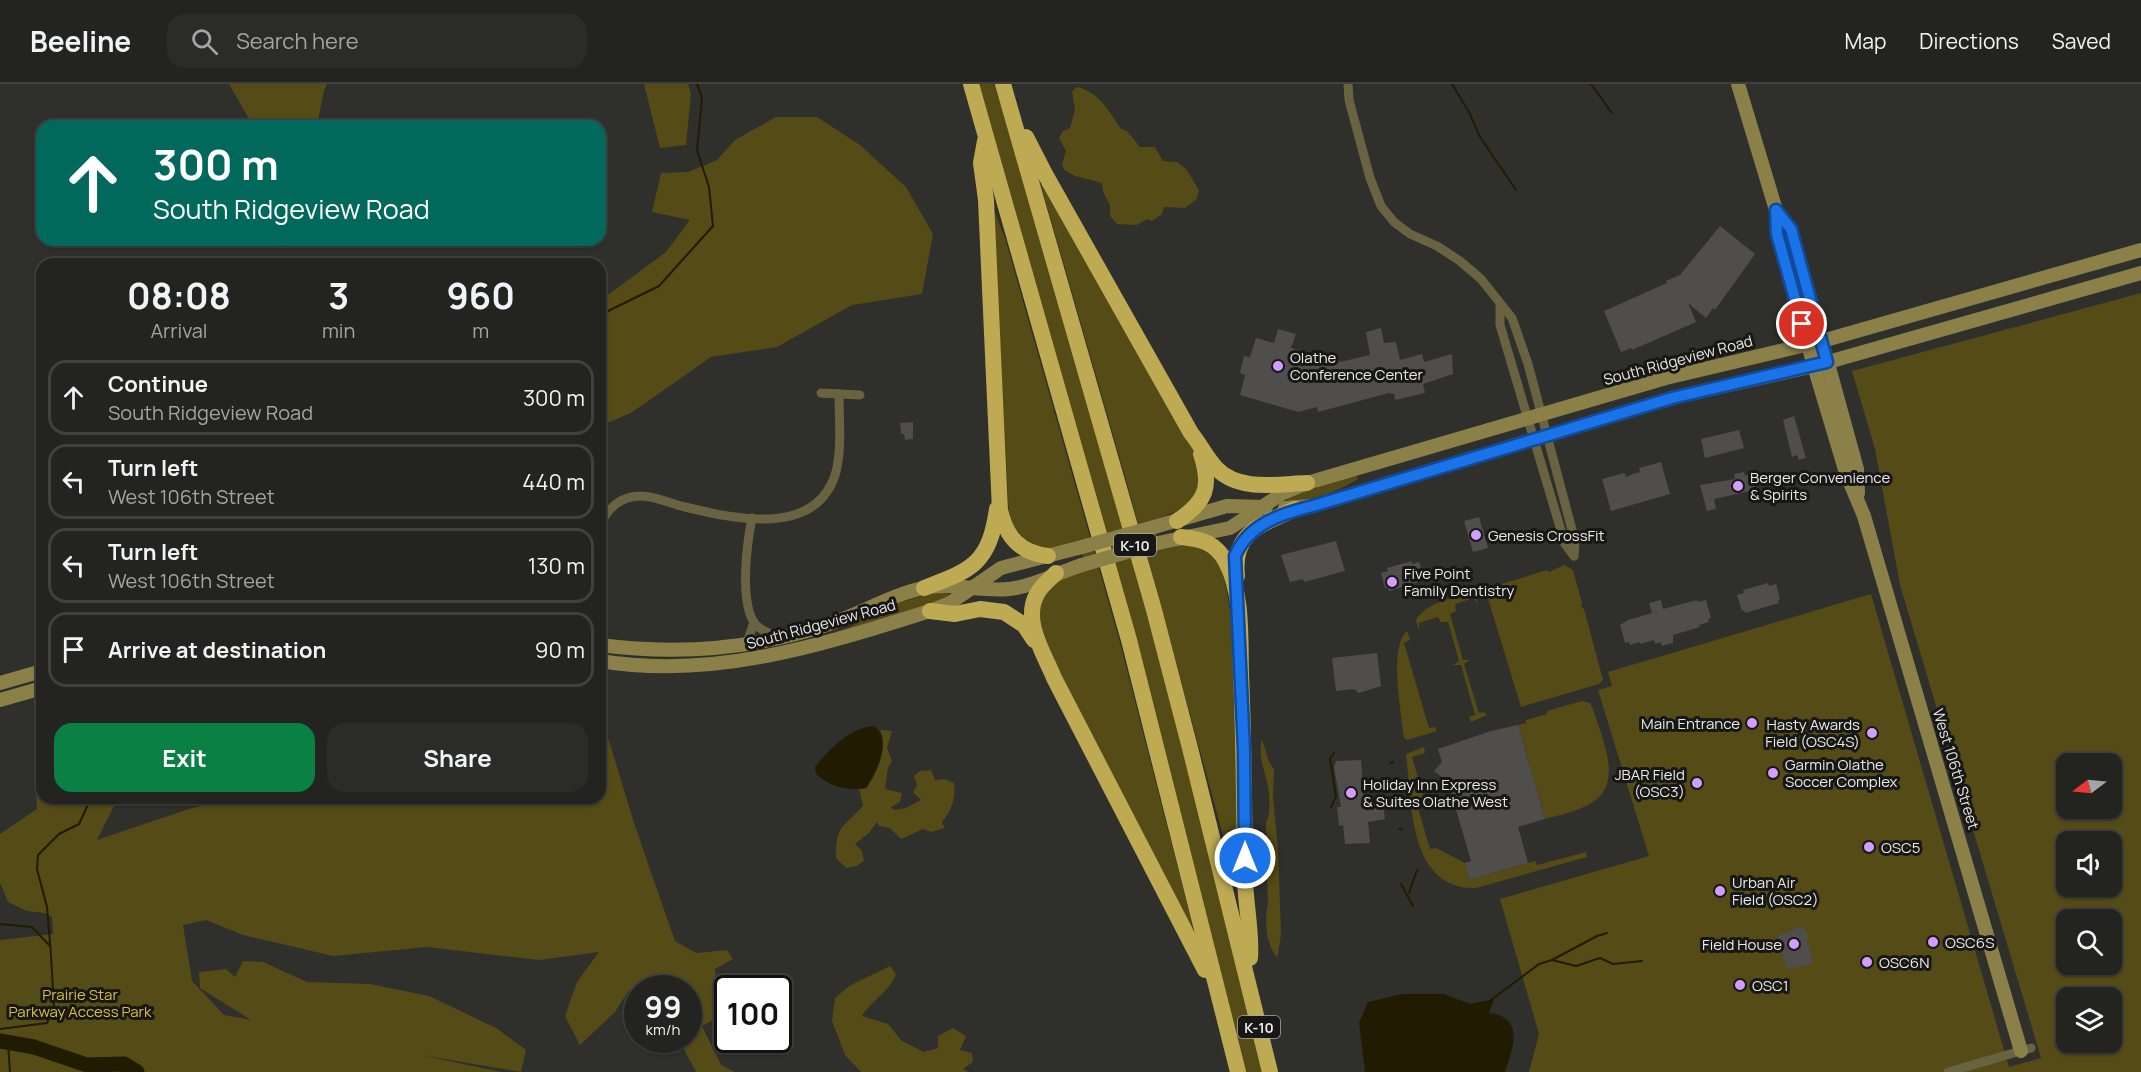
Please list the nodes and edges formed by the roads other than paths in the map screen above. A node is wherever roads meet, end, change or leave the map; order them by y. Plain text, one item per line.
1 (970, 84) edge
2 (1003, 84) edge
3 (1348, 84) edge
4 (1738, 84) edge
5 (1011, 110) junction
6 (986, 137) junction
7 (2141, 250) edge
8 (2141, 273) edge
9 (1500, 305) junction
10 (1815, 342) junction
11 (1820, 364) junction
12 (821, 393) dead end
13 (839, 394) junction
14 (860, 395) dead end
15 (1534, 416) junction
16 (1191, 432) junction
17 (1540, 438) junction
18 (1307, 483) junction
19 (998, 490) junction
20 (1264, 507) junction
21 (1295, 509) junction
22 (606, 514) edge
23 (752, 518) junction
24 (1179, 529) junction
25 (1048, 556) junction
26 (1056, 573) junction
27 (924, 588) junction
28 (971, 588) junction
29 (1236, 588) junction
30 (930, 611) junction
31 (754, 622) junction
32 (781, 638) junction
33 (764, 641) junction
34 (743, 645) junction
35 (606, 646) edge
36 (755, 659) junction
37 (606, 662) edge
38 (36, 673) edge
39 (1054, 678) junction
40 (0, 683) edge
41 (36, 690) edge
42 (0, 700) edge
43 (1248, 983) junction
44 (1222, 1007) junction
45 (2026, 1049) joint
46 (1238, 1072) edge
47 (1270, 1072) edge
48 (1948, 1072) edge

1 - 6 highway, K-10
2 - 5 highway, K-10
3 - 9 street
4 - 10 main road, West 106th Street
5 - 16 highway
5 - 43 highway, K-10
6 - 19 highway
6 - 44 highway, K-10
7 - 10 main road, South Ridgeview Road
8 - 11 main road, South Ridgeview Road
9 - 15 street
9 - 15 street
10 - 11 main road, West 106th Street
10 - 15 main road, South Ridgeview Road
11 - 17 main road, South Ridgeview Road
11 - 45 main road, West 106th Street
12 - 13 street
13 - 14 street
13 - 23 street
15 - 17 street
15 - 17 street
15 - 18 main road, South Ridgeview Road
16 - 18 highway
16 - 24 highway
17 - 17 street
17 - 21 main road, South Ridgeview Road
18 - 20 main road, South Ridgeview Road
19 - 25 highway
19 - 27 highway
20 - 21 main road, South Ridgeview Road
20 - 24 main road, South Ridgeview Road
20 - 24 main road, South Ridgeview Road
21 - 29 highway
22 - 23 street
23 - 31 street
24 - 25 main road, South Ridgeview Road, bridge
24 - 26 main road, South Ridgeview Road, bridge
24 - 29 highway
25 - 28 main road, South Ridgeview Road
26 - 28 main road, South Ridgeview Road
26 - 39 highway
27 - 28 main road, South Ridgeview Road
27 - 32 main road, South Ridgeview Road
28 - 30 main road, South Ridgeview Road
29 - 43 highway
30 - 36 main road, South Ridgeview Road
30 - 39 highway
31 - 32 street
31 - 34 street
32 - 33 main road, South Ridgeview Road
33 - 34 main road, South Ridgeview Road
33 - 36 main road
34 - 35 main road, South Ridgeview Road
36 - 37 main road, South Ridgeview Road
38 - 40 main road
39 - 44 highway
41 - 42 main road
43 - 47 highway, K-10
44 - 46 highway, K-10
45 - 48 street

